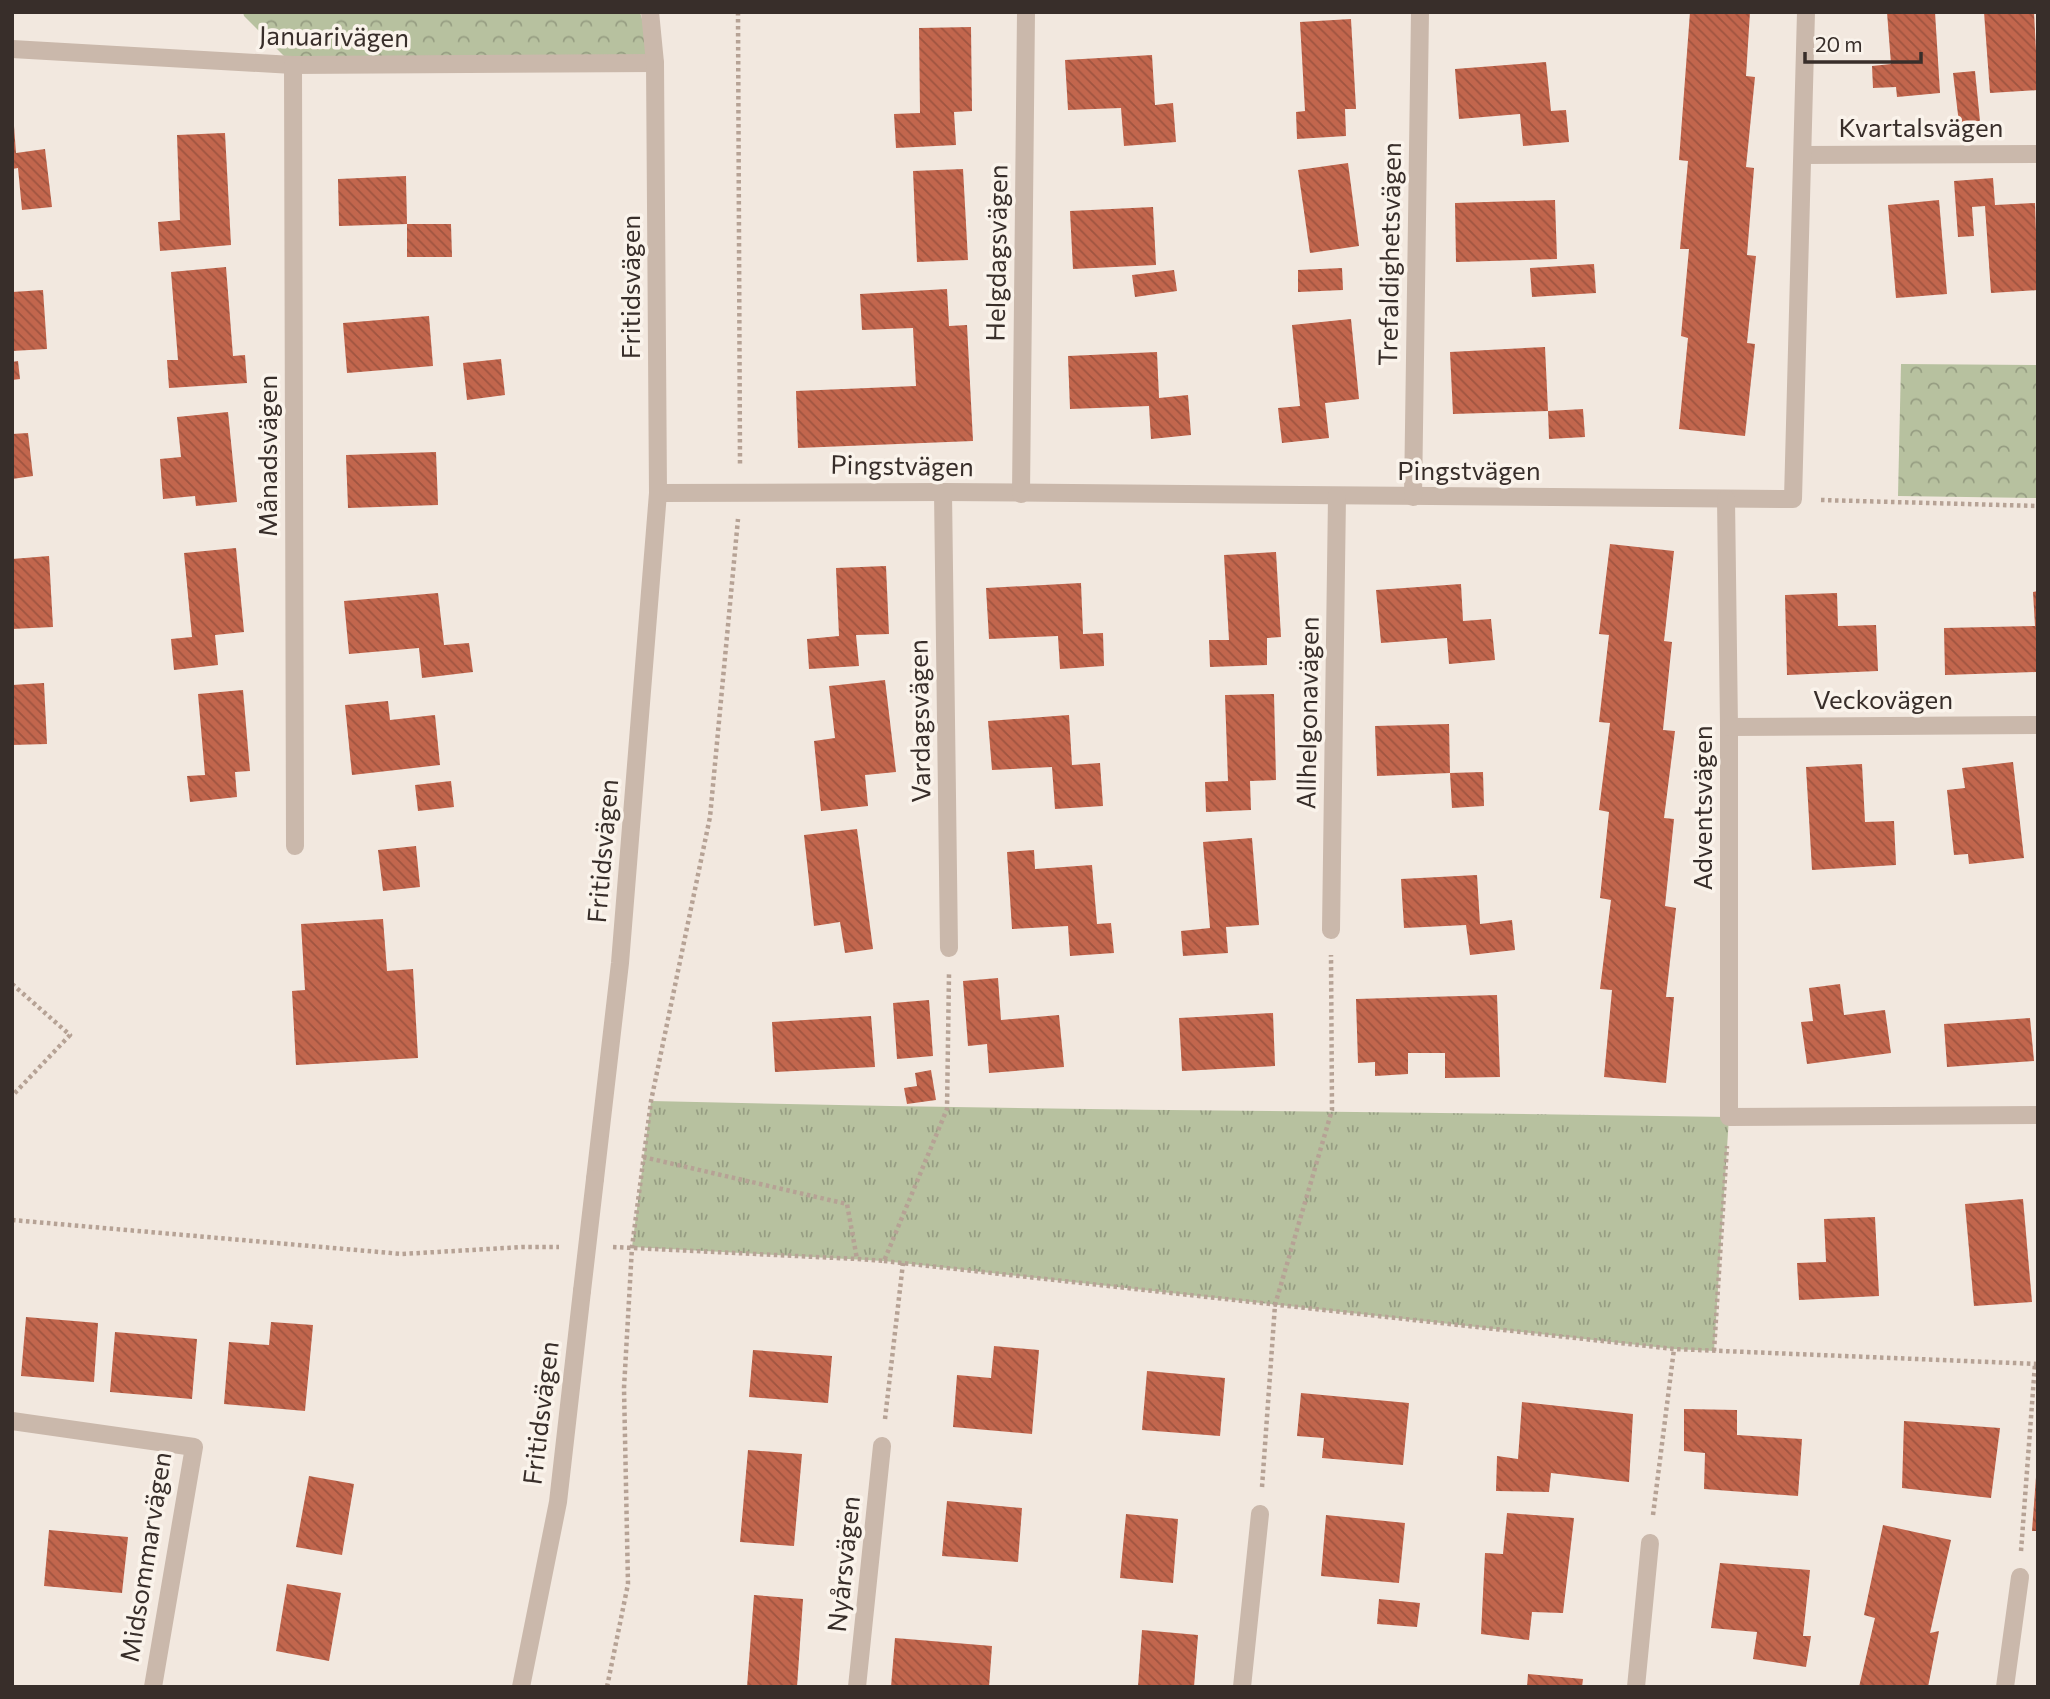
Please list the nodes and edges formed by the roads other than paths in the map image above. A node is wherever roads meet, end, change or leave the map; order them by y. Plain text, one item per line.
1 (650, 12) edge
2 (1026, 12) edge
3 (1420, 12) edge
4 (1807, 12) edge
5 (12, 49) edge
6 (655, 63) junction
7 (293, 65) junction
8 (2038, 154) edge
9 (1803, 155) junction
10 (943, 492) junction
11 (658, 493) junction
12 (1021, 494) junction
13 (1337, 496) junction
14 (1413, 497) junction
15 (1726, 499) junction
16 (2038, 725) edge
17 (1729, 727) junction
18 (295, 846) dead end
19 (1331, 930) road end
20 (949, 948) road end
21 (2038, 1115) edge
22 (12, 1421) edge
23 (882, 1446) road end
24 (1260, 1514) road end
25 (1650, 1543) road end
26 (2020, 1577) road end
27 (153, 1687) edge
28 (521, 1687) edge
29 (857, 1687) edge
30 (1242, 1687) edge
31 (1636, 1687) edge
32 (2006, 1687) edge

1 - 6 street, Fritidsvägen
2 - 12 street, Helgdagsvägen
3 - 14 street, Trefaldighetsvägen
4 - 9 street
5 - 7 street, Januarivägen
6 - 7 street, Januarivägen
6 - 11 street, Fritidsvägen
7 - 18 street, Månadsvägen
8 - 9 street, Kvartalsvägen
9 - 15 street, Pingstvägen
10 - 11 street, Pingstvägen
10 - 12 street, Pingstvägen
10 - 20 street, Vardagsvägen
11 - 28 street, Fritidsvägen, bridge
12 - 13 street, Pingstvägen
13 - 14 street, Pingstvägen
13 - 19 street, Allhelgonavägen
14 - 15 street, Pingstvägen
15 - 17 street, Adventsvägen
16 - 17 street, Veckovägen
17 - 21 street, Adventsvägen
22 - 27 street, Midsommarvägen
23 - 29 street, Nyårsvägen
24 - 30 street
25 - 31 street
26 - 32 street

